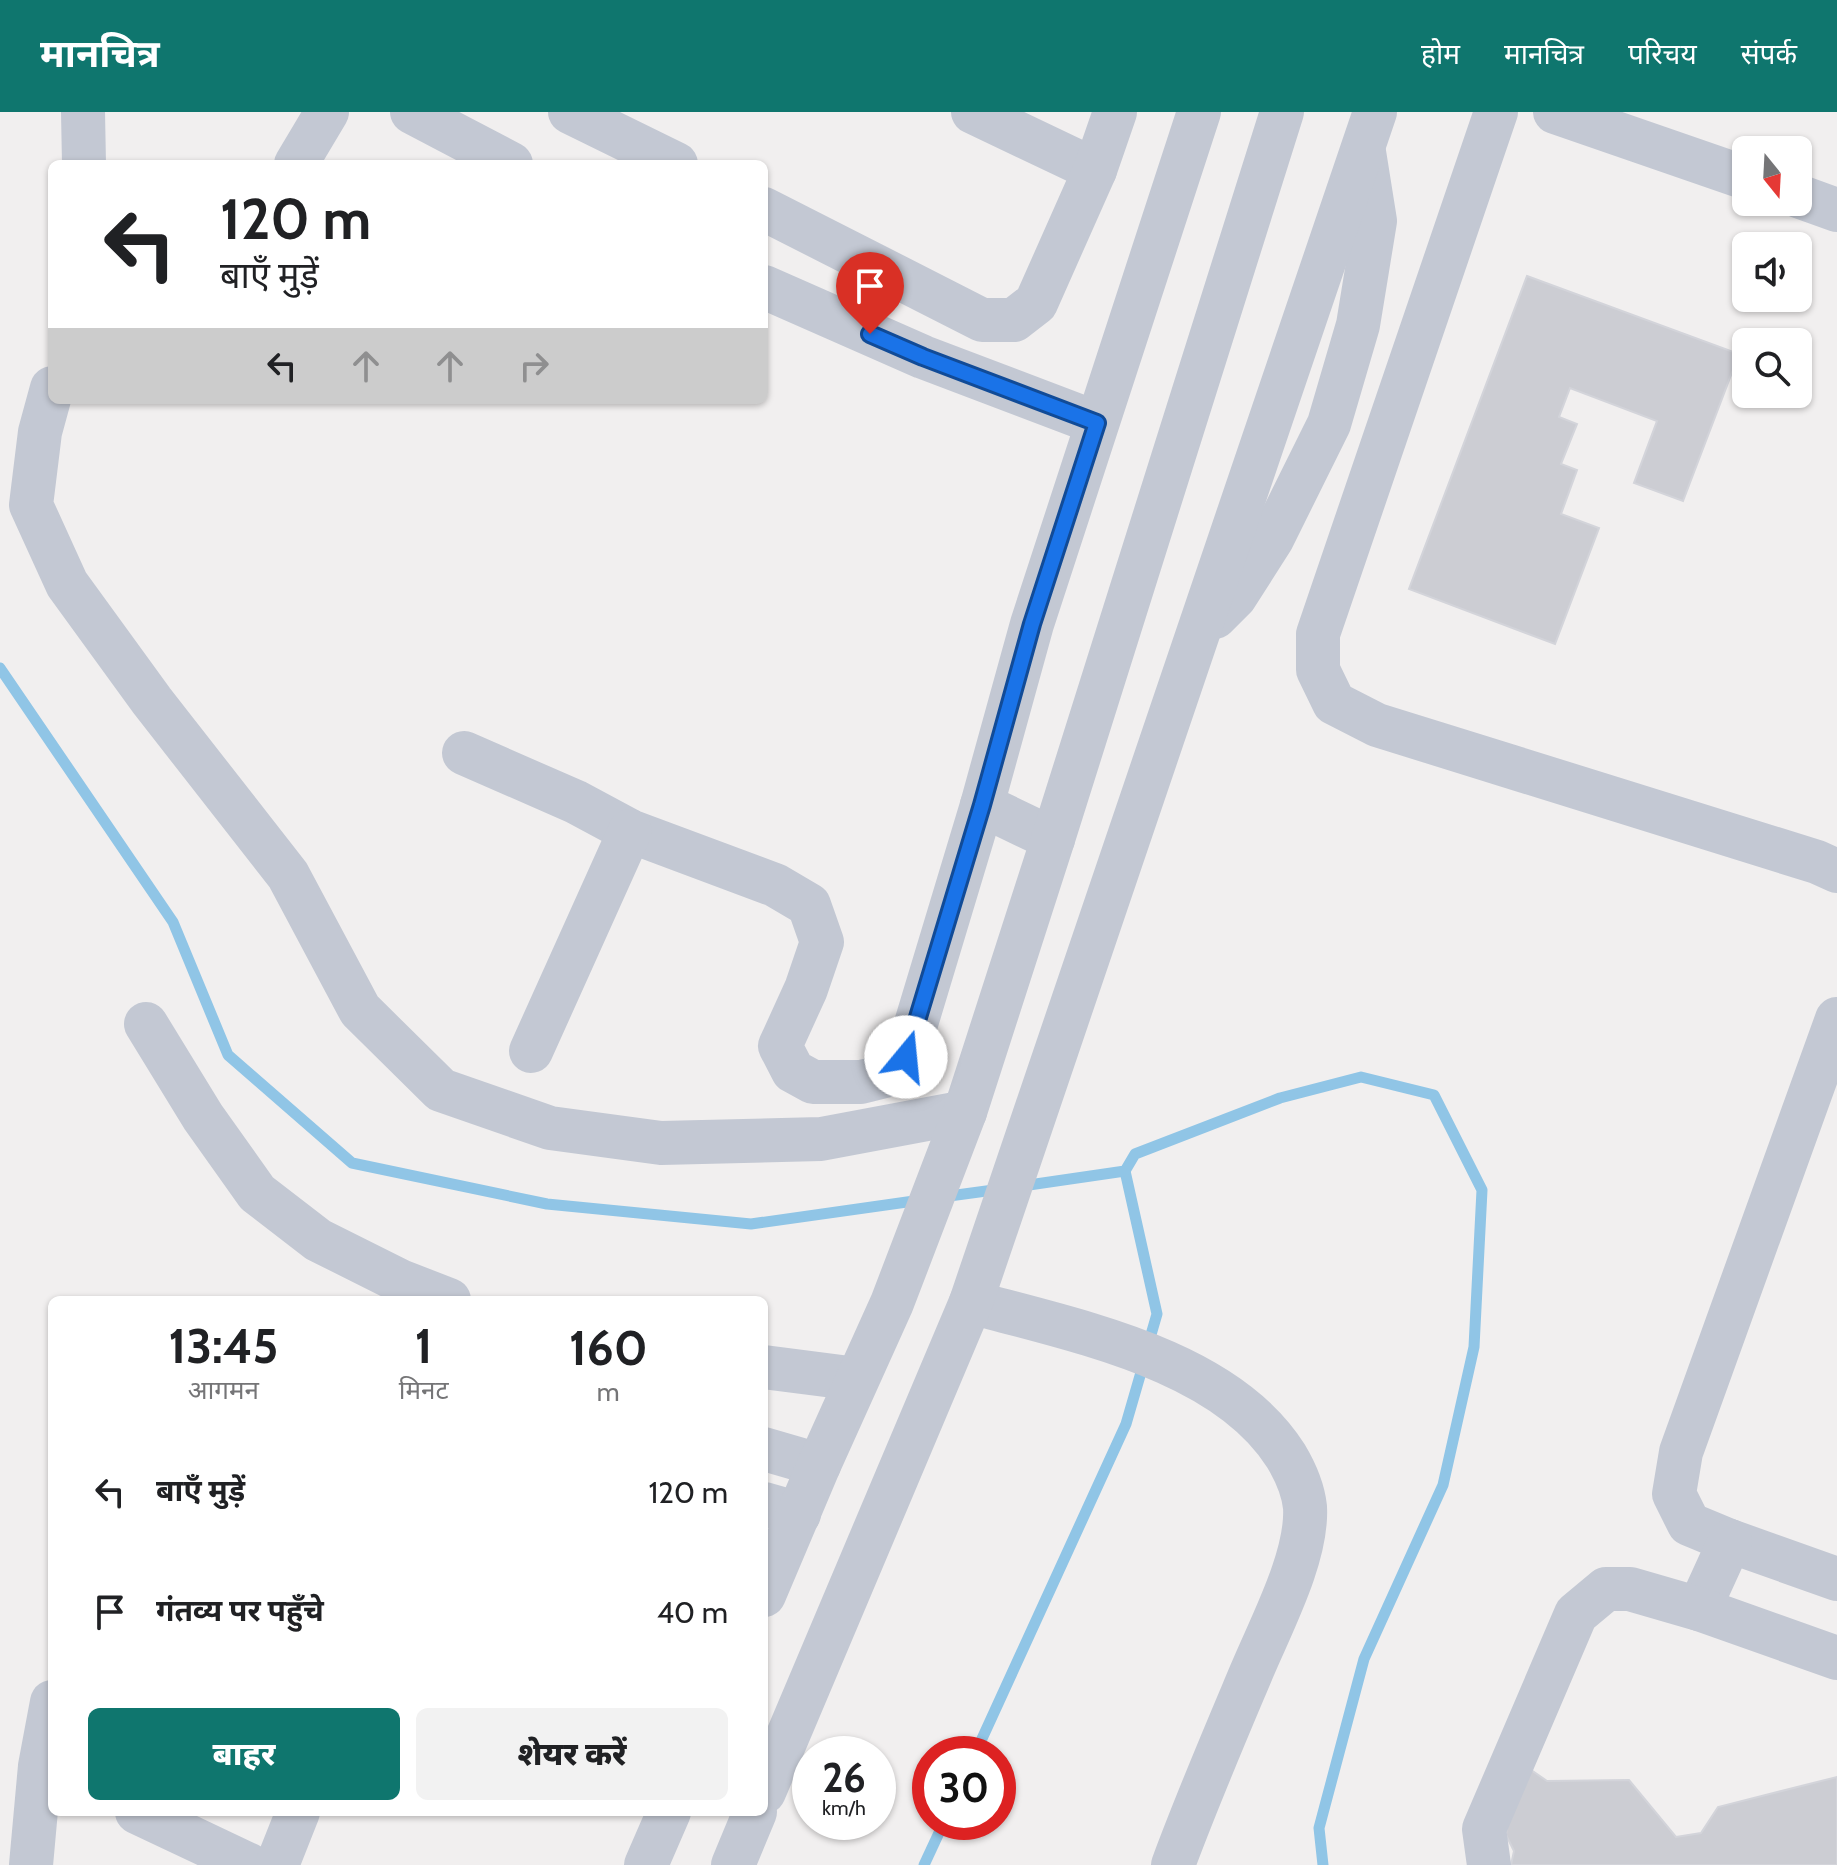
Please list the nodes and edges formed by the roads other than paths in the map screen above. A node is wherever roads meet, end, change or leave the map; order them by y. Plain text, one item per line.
1 (83, 112) edge
2 (327, 112) edge
3 (412, 112) edge
4 (570, 112) edge
5 (973, 112) edge
6 (1115, 112) edge
7 (1199, 112) edge
8 (1282, 112) edge
9 (1496, 112) edge
10 (1555, 112) edge
11 (623, 123) edge
12 (1369, 129) edge
13 (84, 160) edge
14 (298, 160) edge
15 (503, 160) edge
16 (671, 160) edge
17 (1095, 170) junction
18 (1732, 173) edge
19 (1812, 201) edge
20 (1837, 210) edge
21 (768, 211) edge
22 (768, 289) edge
23 (48, 403) edge
24 (1097, 423) junction
25 (464, 753) dead end
26 (982, 805) junction
27 (630, 831) junction
28 (1053, 839) junction
29 (1837, 871) edge
30 (1837, 1019) edge
31 (146, 1024) dead end
32 (531, 1051) dead end
33 (960, 1126) junction
34 (439, 1296) edge
35 (971, 1302) junction
36 (768, 1368) edge
37 (857, 1379) junction
38 (768, 1450) edge
39 (819, 1465) junction
40 (782, 1509) edge
41 (1730, 1541) junction
42 (768, 1576) edge
43 (1837, 1579) edge
44 (1699, 1609) junction
45 (1837, 1658) edge
46 (48, 1747) edge
47 (46, 1769) edge
48 (768, 1783) edge
49 (145, 1816) edge
50 (296, 1816) edge
51 (667, 1816) edge
52 (753, 1816) edge
53 (31, 1865) edge
54 (249, 1865) edge
55 (277, 1865) edge
56 (646, 1865) edge
57 (733, 1865) edge
58 (1173, 1865) edge
59 (1489, 1865) edge

1 - 13 street
2 - 14 street
3 - 15 street
4 - 11 street
5 - 17 street
6 - 17 street
7 - 24 street
8 - 28 street
9 - 29 street
10 - 18 street
11 - 16 street
12 - 35 street
17 - 21 street
19 - 20 street
22 - 24 street
23 - 33 street
24 - 26 street
25 - 27 street
26 - 27 street
26 - 28 street
27 - 32 street
28 - 33 street
30 - 41 street
31 - 34 street
33 - 37 street
35 - 48 street
35 - 58 street
36 - 37 street
37 - 39 street
38 - 39 street
39 - 40 street
40 - 42 street
41 - 43 street
41 - 44 street
44 - 45 street
44 - 59 street
46 - 47 street
47 - 53 street
49 - 54 street
50 - 55 street
51 - 56 street
52 - 57 street

